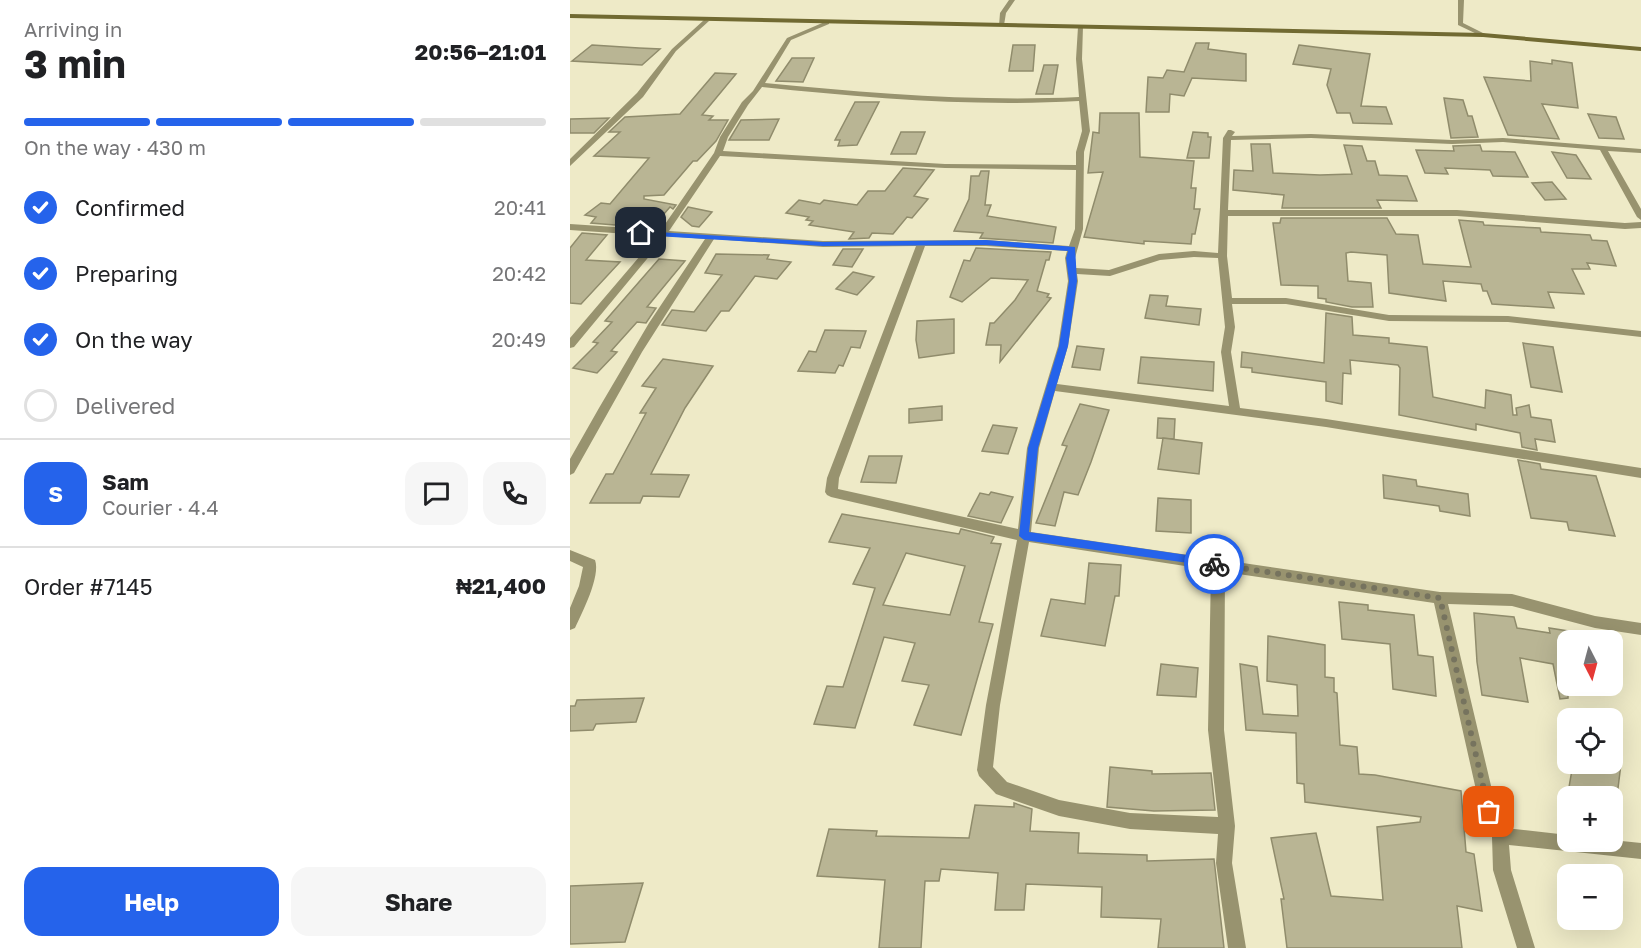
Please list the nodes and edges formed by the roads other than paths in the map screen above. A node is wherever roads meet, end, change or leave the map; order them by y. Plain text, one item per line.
1 (1012, 0) edge
2 (1461, 0) edge
3 (570, 16) edge
4 (706, 21) junction
5 (827, 23) junction
6 (1001, 26) junction
7 (1081, 27) junction
8 (1483, 35) junction
9 (1641, 49) edge
10 (760, 85) junction
11 (1082, 99) junction
12 (570, 148) edge
13 (1603, 148) junction
14 (585, 150) junction
15 (1641, 151) edge
16 (718, 153) junction
17 (570, 164) edge
18 (1081, 168) junction
19 (1224, 213) junction
20 (1641, 217) edge
21 (1641, 225) edge
22 (570, 227) edge
23 (662, 235) junction
24 (710, 238) junction
25 (922, 243) junction
26 (1073, 249) junction
27 (1221, 256) junction
28 (1072, 271) junction
29 (1227, 301) junction
30 (1641, 334) edge
31 (570, 345) edge
32 (1053, 387) junction
33 (1235, 410) junction
34 (570, 470) edge
35 (1641, 473) edge
36 (1024, 536) junction
37 (570, 555) edge
38 (1218, 564) junction
39 (1440, 598) junction
40 (570, 624) edge
41 (1641, 629) edge
42 (1227, 826) junction
43 (1500, 836) junction
44 (1641, 851) edge
45 (1237, 948) edge
46 (1526, 948) edge

1 - 6 street
2 - 8 street
3 - 4 main road
4 - 5 main road
4 - 14 street
5 - 6 main road
5 - 10 street
6 - 7 main road
7 - 8 main road
7 - 11 street
8 - 9 main road
10 - 11 street
10 - 16 street
11 - 18 street
12 - 14 street
13 - 15 street
13 - 19 street
13 - 20 street
14 - 17 street
16 - 18 street
16 - 23 street
18 - 26 street
19 - 21 street
19 - 27 street
22 - 23 street
23 - 24 street
23 - 31 street
24 - 25 street
24 - 34 street
25 - 26 street
25 - 36 street
26 - 28 street
27 - 28 street
27 - 29 street
28 - 32 street
29 - 30 street
29 - 33 street
32 - 33 street
32 - 36 street
33 - 35 street
36 - 38 street
36 - 42 street
37 - 40 street
38 - 39 street
38 - 42 street
39 - 41 street
39 - 43 street
42 - 45 street
43 - 44 street
43 - 46 street

